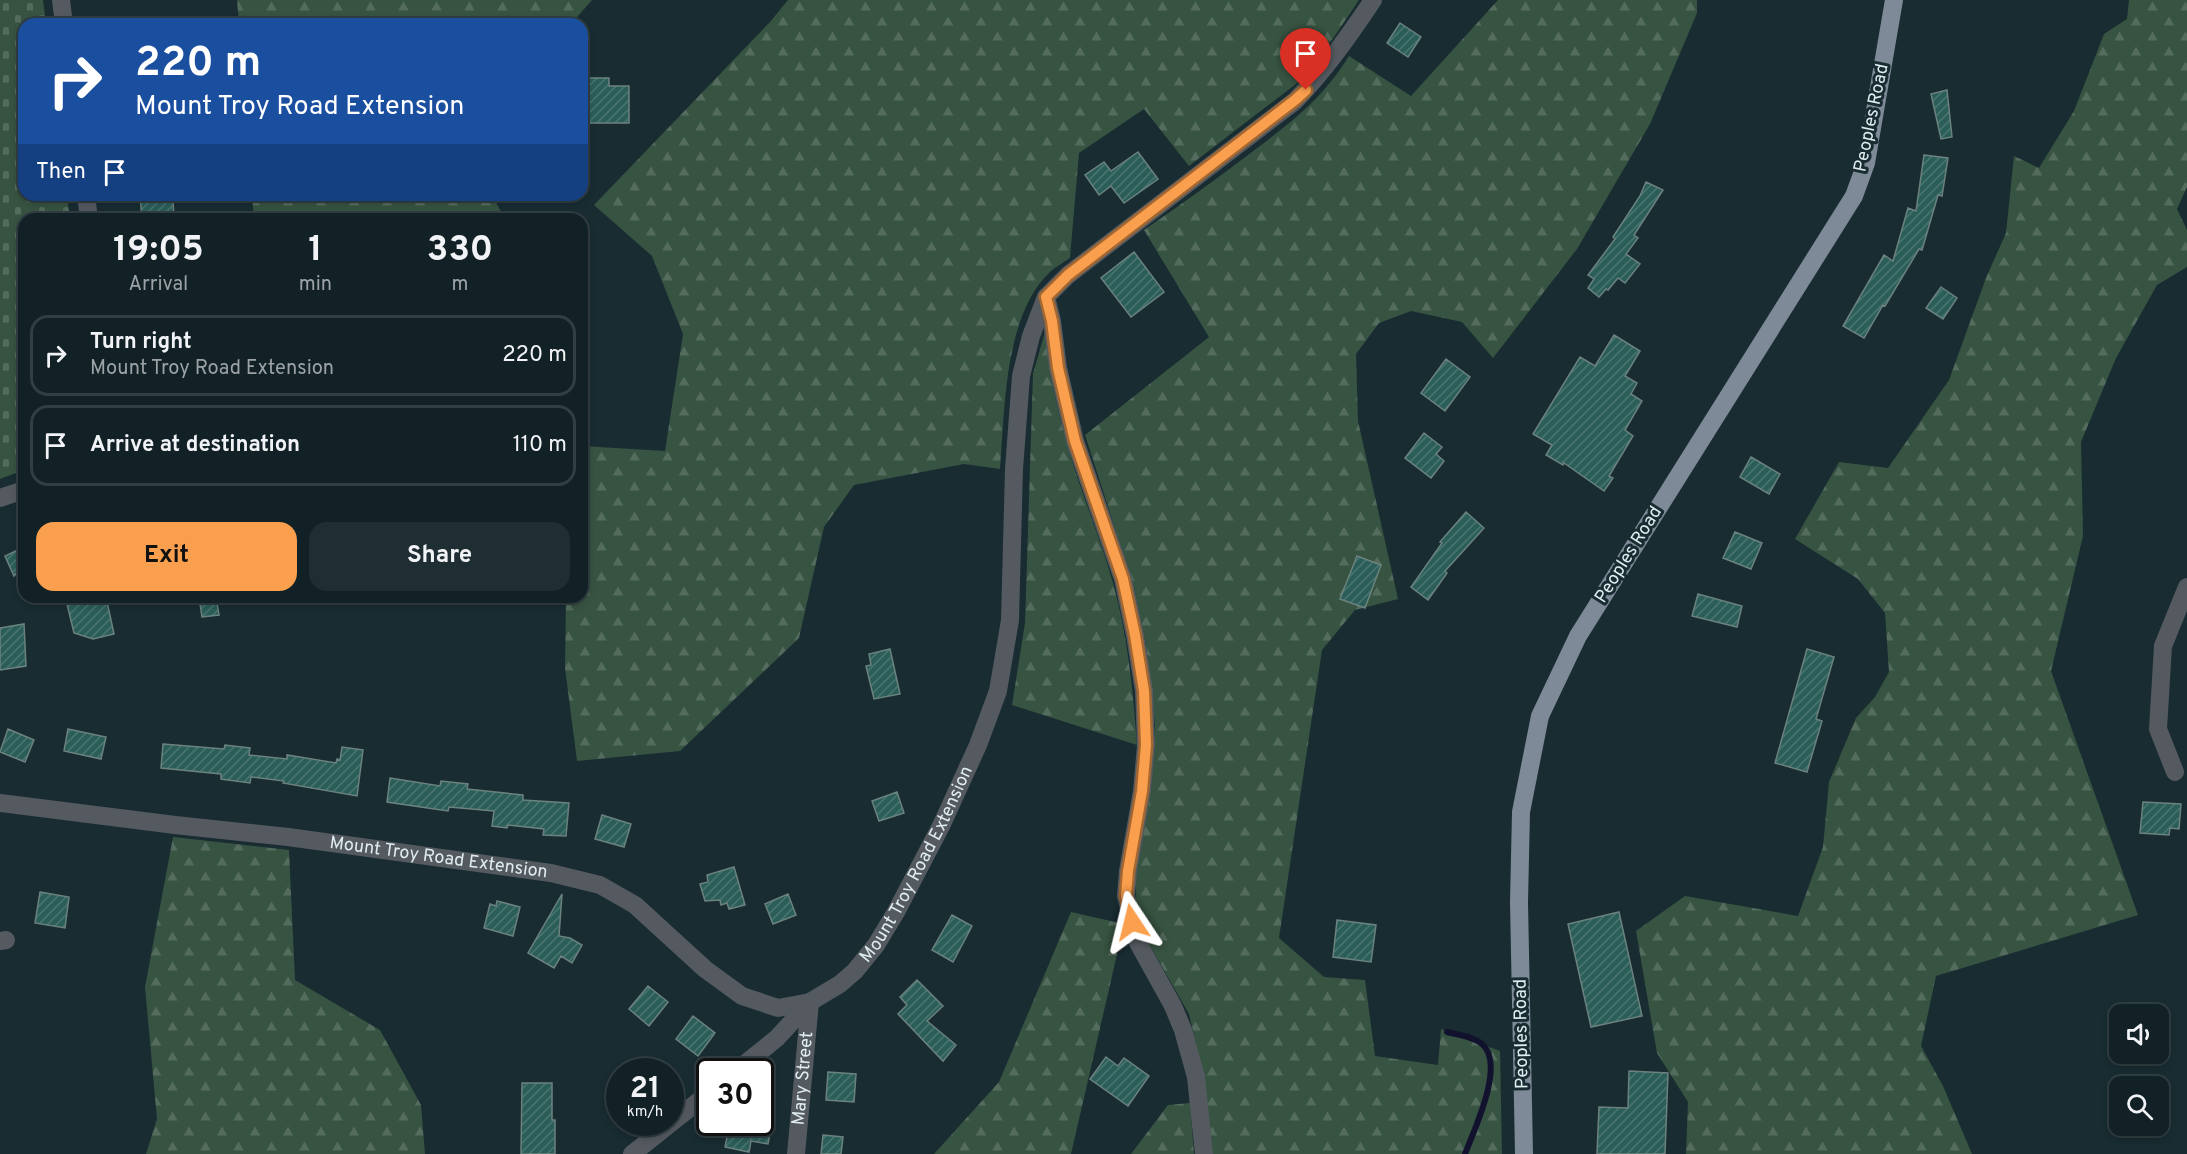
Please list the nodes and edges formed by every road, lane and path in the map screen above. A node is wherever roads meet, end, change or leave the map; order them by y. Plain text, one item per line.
1 (62, 0) edge
2 (1373, 0) edge
3 (1894, 0) edge
4 (64, 18) edge
5 (1046, 297) junction
6 (18, 492) edge
7 (0, 498) edge
8 (2187, 587) edge
9 (2175, 772) dead end
10 (0, 803) edge
11 (810, 1002) junction
12 (752, 1058) edge
13 (696, 1103) edge
14 (632, 1154) edge
15 (796, 1154) edge
16 (1204, 1154) edge
17 (1524, 1154) edge

1 - 4 street
2 - 5 street, Mount Troy Road Extension
3 - 17 main road, Peoples Road
5 - 11 street, Mount Troy Road Extension
5 - 16 street
6 - 7 street
8 - 9 street
10 - 11 street, Mount Troy Road Extension
11 - 12 street
11 - 15 street, Mary Street
13 - 14 street

